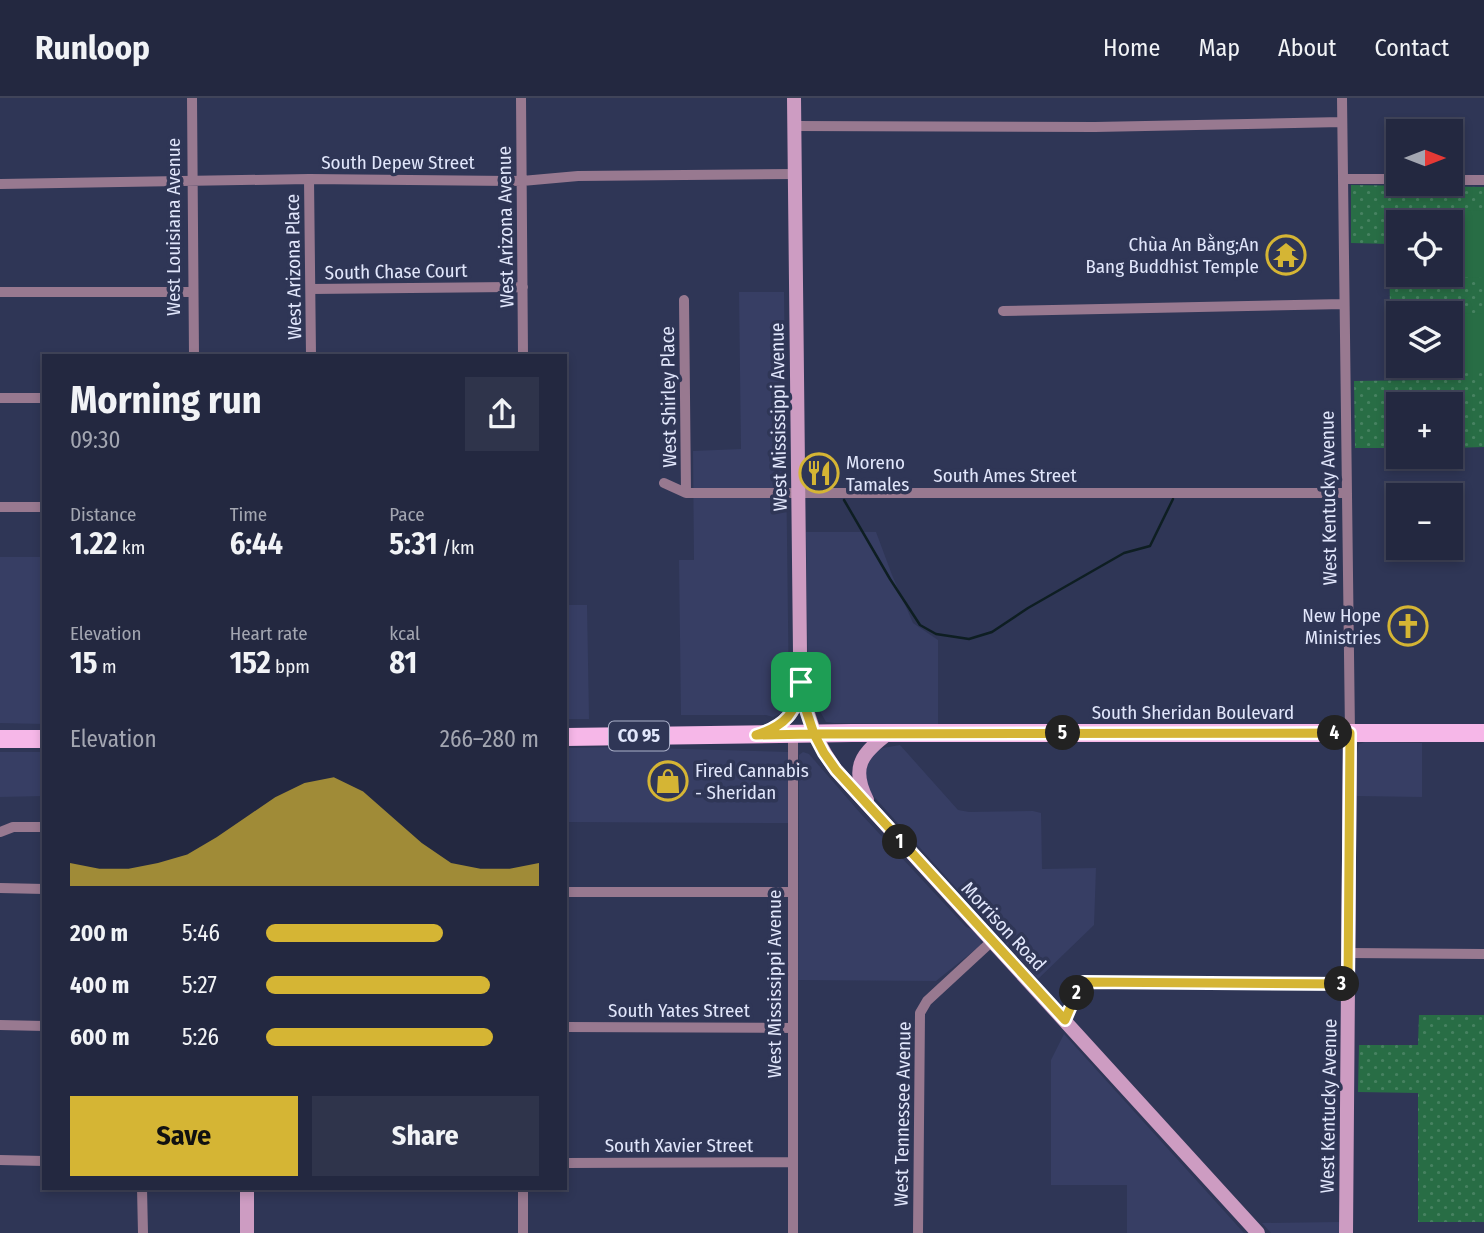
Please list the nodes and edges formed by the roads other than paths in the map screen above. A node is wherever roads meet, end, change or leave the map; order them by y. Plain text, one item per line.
1 (192, 98) edge
2 (521, 98) edge
3 (794, 98) edge
4 (1342, 98) edge
5 (1342, 122) junction
6 (794, 126) junction
7 (795, 174) junction
8 (1343, 178) junction
9 (309, 179) junction
10 (1386, 179) edge
11 (1463, 180) edge
12 (1484, 180) edge
13 (192, 181) junction
14 (522, 181) junction
15 (0, 184) edge
16 (523, 287) junction
17 (311, 289) junction
18 (0, 292) edge
19 (192, 292) junction
20 (684, 300) dead end
21 (1344, 304) junction
22 (1003, 310) dead end
23 (194, 354) edge
24 (311, 354) edge
25 (523, 354) edge
26 (0, 398) edge
27 (42, 398) edge
28 (664, 483) dead end
29 (686, 493) junction
30 (798, 493) junction
31 (1347, 493) junction
32 (0, 507) edge
33 (42, 507) edge
34 (801, 682) junction
35 (889, 733) junction
36 (1350, 733) junction
37 (1484, 733) edge
38 (793, 734) junction
39 (814, 734) junction
40 (756, 735) junction
41 (567, 737) edge
42 (0, 739) edge
43 (42, 739) edge
44 (874, 813) junction
45 (42, 827) edge
46 (0, 832) edge
47 (0, 888) edge
48 (42, 889) edge
49 (567, 892) edge
50 (793, 892) junction
51 (992, 941) junction
52 (1349, 953) junction
53 (1484, 954) edge
54 (1348, 984) junction
55 (1065, 1020) junction
56 (0, 1025) edge
57 (42, 1026) edge
58 (567, 1027) edge
59 (793, 1028) junction
60 (0, 1160) edge
61 (42, 1161) edge
62 (793, 1162) junction
63 (567, 1163) edge
64 (142, 1190) edge
65 (247, 1190) edge
66 (523, 1190) edge
67 (143, 1233) edge
68 (247, 1233) edge
69 (523, 1233) edge
70 (793, 1233) edge
71 (918, 1233) edge
72 (1258, 1233) edge
73 (1346, 1233) edge

1 - 13 street, West Louisiana Avenue
2 - 14 street, West Arizona Avenue
3 - 6 main road, West Mississippi Avenue
4 - 5 street, West Kentucky Avenue
5 - 6 street
5 - 8 street, West Kentucky Avenue
6 - 7 main road, West Mississippi Avenue
7 - 14 street, South Depew Street
7 - 30 main road, West Mississippi Avenue
8 - 10 street
8 - 21 street, West Kentucky Avenue
9 - 13 street, South Depew Street
9 - 14 street, South Depew Street
9 - 17 street, West Arizona Place
11 - 12 street
13 - 15 street, South Depew Street
13 - 19 street, West Louisiana Avenue
14 - 16 street, West Arizona Avenue
16 - 17 street, South Chase Court
16 - 25 street, West Arizona Avenue
17 - 24 street, West Arizona Place
18 - 19 street
19 - 23 street, West Louisiana Avenue
20 - 29 street, West Shirley Place
21 - 22 street
21 - 31 street, West Kentucky Avenue
26 - 27 street
28 - 29 street, South Ames Street
29 - 30 street, South Ames Street
30 - 31 street, South Ames Street
30 - 34 main road, West Mississippi Avenue
31 - 36 street, West Kentucky Avenue
32 - 33 street
34 - 39 main road, West Mississippi Avenue
34 - 40 main road
35 - 36 main road, South Sheridan Boulevard / CO 95
35 - 39 main road, South Sheridan Boulevard / CO 95
35 - 44 main road
36 - 37 main road, South Sheridan Boulevard / CO 95
36 - 52 main road, West Kentucky Avenue
38 - 39 main road, South Sheridan Boulevard / CO 95
38 - 40 main road, South Sheridan Boulevard / CO 95
38 - 50 street, West Mississippi Avenue
39 - 44 main road, Morrison Road
40 - 41 main road, South Sheridan Boulevard / CO 95
42 - 43 main road
44 - 51 main road, Morrison Road
45 - 46 street
47 - 48 street
49 - 50 street
50 - 59 street, West Mississippi Avenue
51 - 55 main road, Morrison Road
51 - 71 street, West Tennessee Avenue
52 - 53 street
52 - 54 main road, West Kentucky Avenue
54 - 55 street
54 - 73 main road, West Kentucky Avenue
55 - 72 main road, Morrison Road
56 - 57 street
58 - 59 street, South Yates Street
59 - 62 street, West Mississippi Avenue
60 - 61 street
62 - 63 street, South Xavier Street
62 - 70 street, West Mississippi Avenue
64 - 67 street
65 - 68 main road
66 - 69 street

